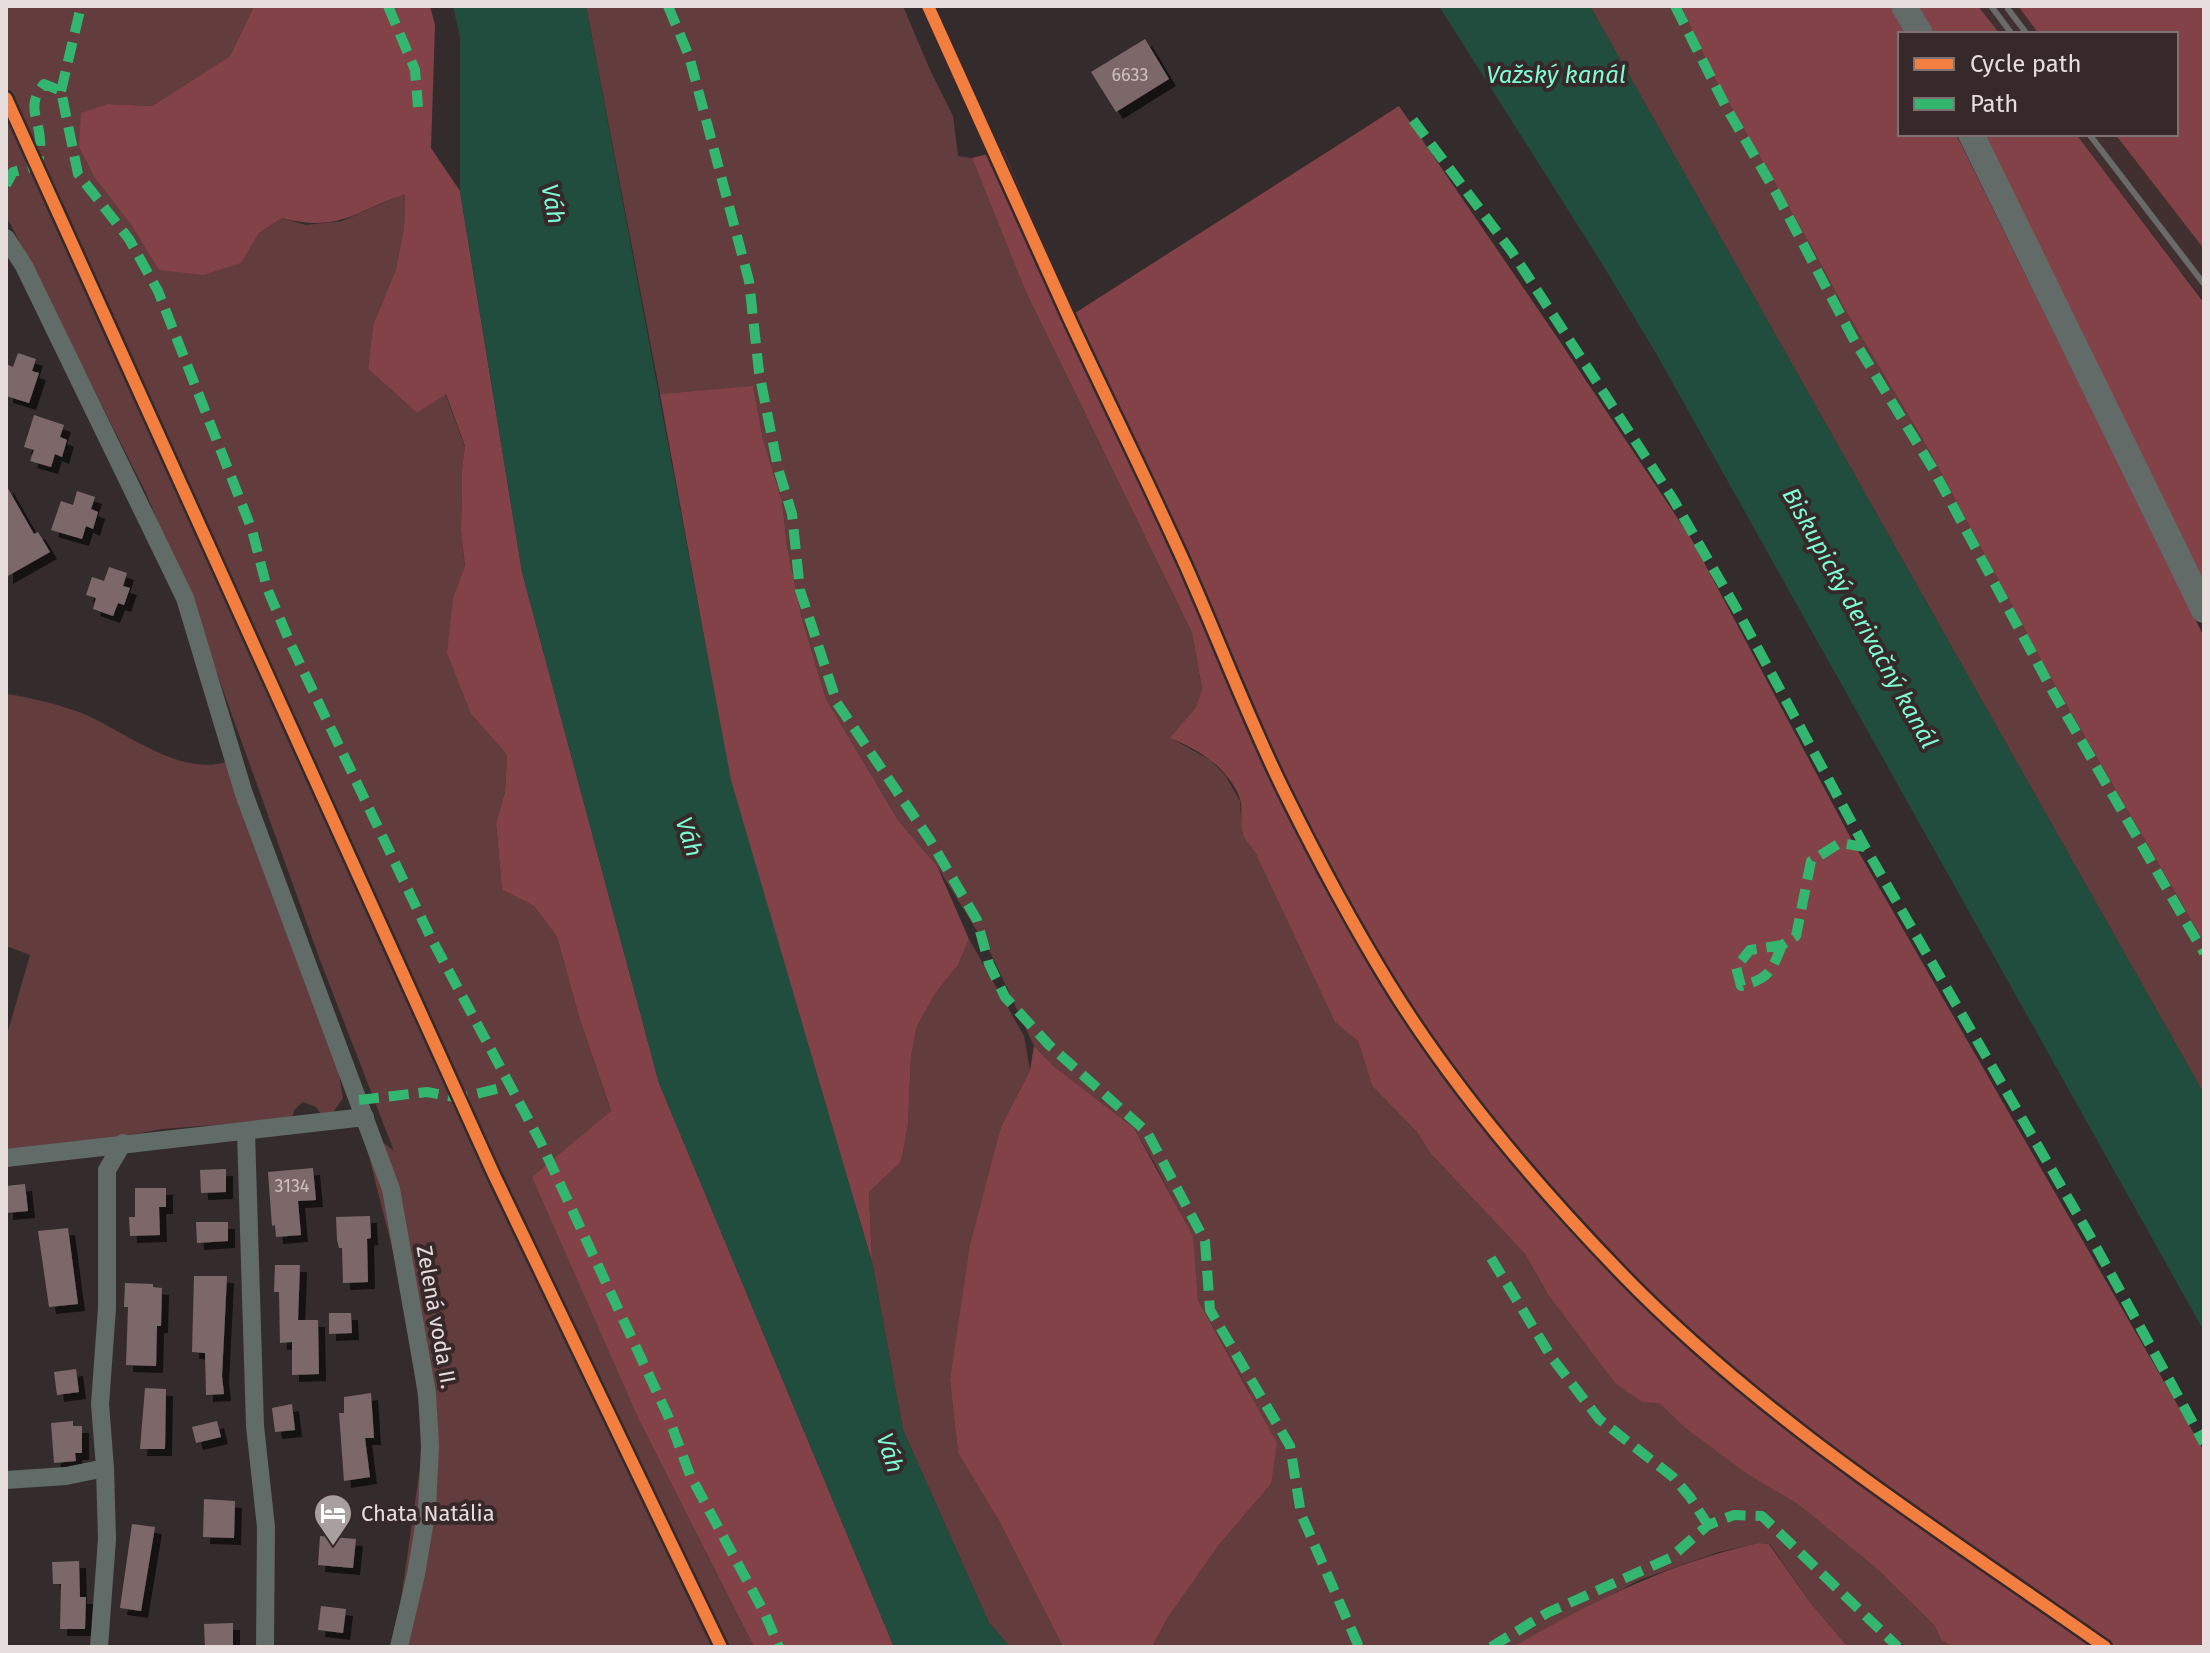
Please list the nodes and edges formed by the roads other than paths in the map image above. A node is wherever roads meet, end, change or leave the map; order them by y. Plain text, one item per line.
1 (928, 6) edge
2 (1904, 6) edge
3 (1919, 32) edge
4 (1972, 136) edge
5 (6, 238) edge
6 (2204, 610) edge
7 (365, 1117) junction
8 (246, 1132) junction
9 (123, 1143) junction
10 (86, 1148) junction
11 (6, 1158) edge
12 (107, 1170) junction
13 (105, 1468) junction
14 (6, 1480) edge
15 (99, 1647) edge
16 (265, 1647) edge
17 (399, 1647) edge
18 (2105, 1647) edge

1 - 18 lane
2 - 3 main road
4 - 6 main road
5 - 7 street, Zelená voda II.
7 - 8 street
7 - 17 street, Zelená voda II.
8 - 9 street
8 - 16 street
9 - 10 street
9 - 12 street
10 - 11 street
10 - 12 street
12 - 13 street
13 - 14 street
13 - 15 street

